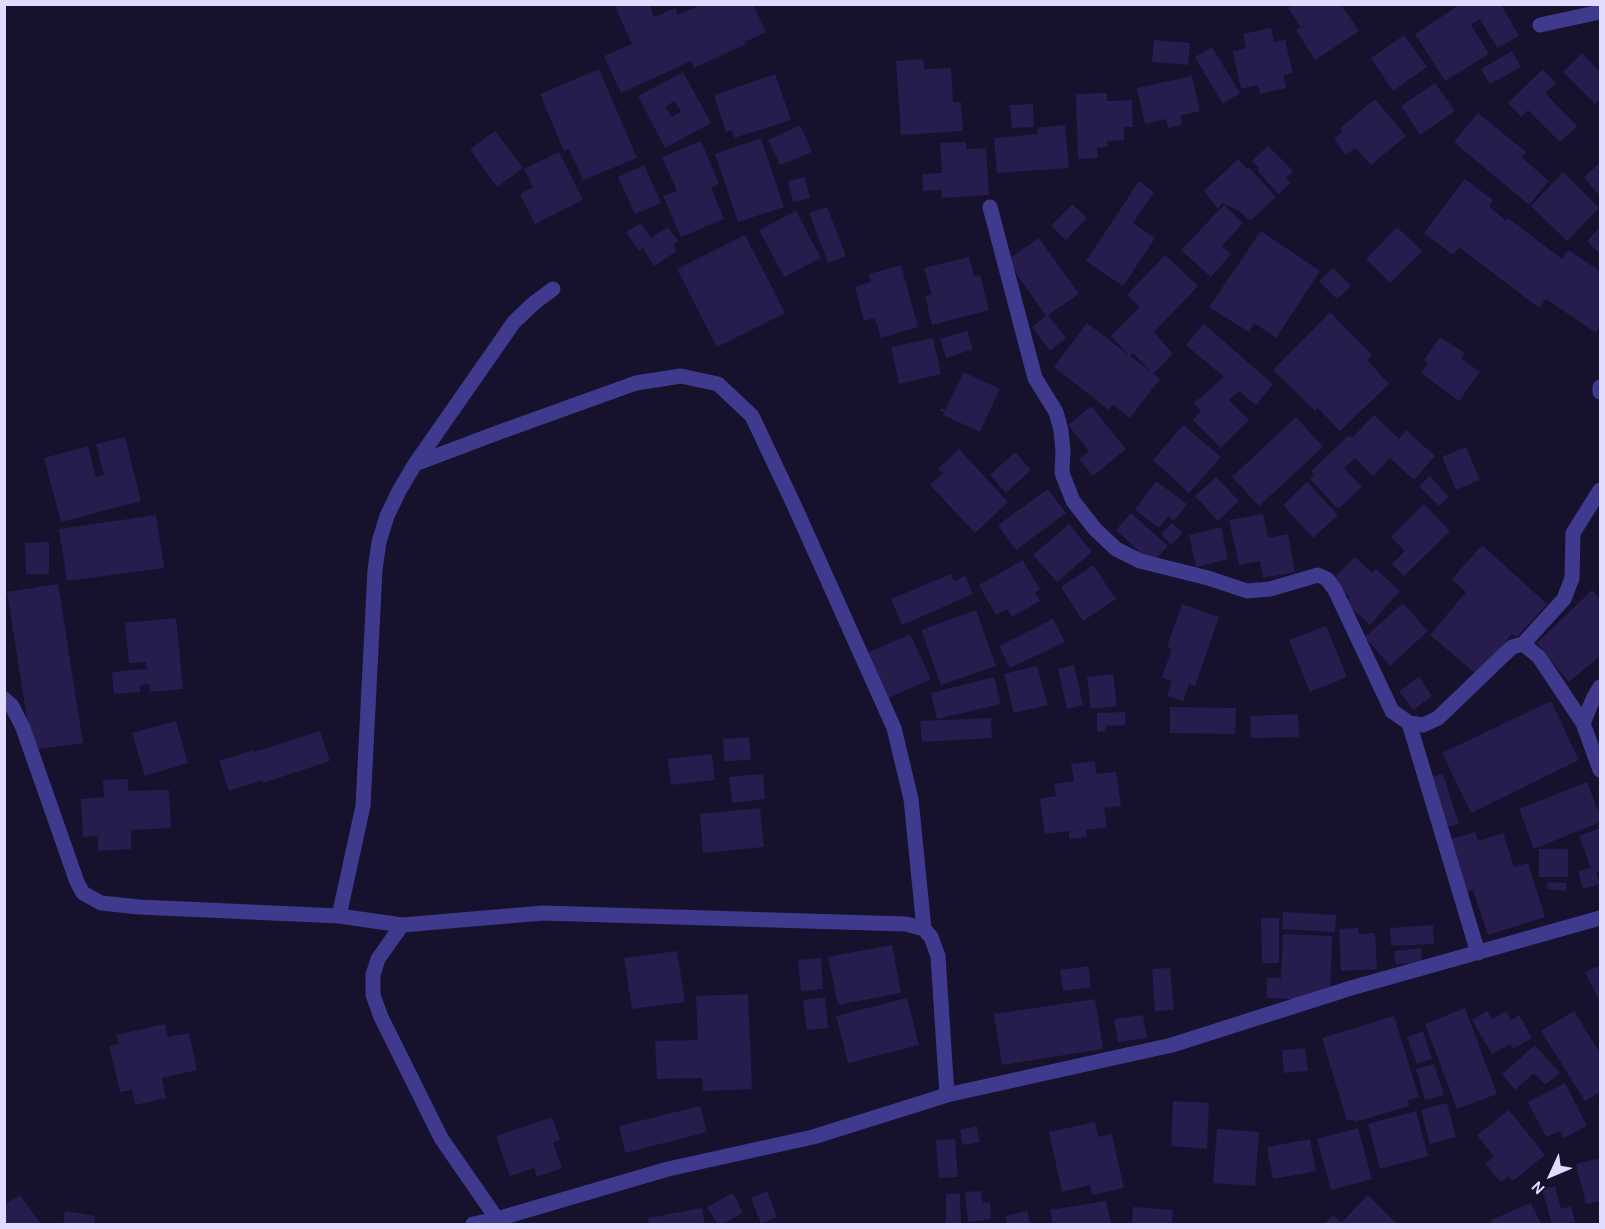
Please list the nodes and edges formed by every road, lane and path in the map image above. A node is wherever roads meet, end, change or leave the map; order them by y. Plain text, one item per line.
1 (1600, 12) edge
2 (1539, 25) dead end
3 (990, 207) dead end
4 (553, 289) dead end
5 (1600, 387) edge
6 (1600, 392) edge
7 (415, 464) junction
8 (1600, 490) edge
9 (1523, 644) junction
10 (1600, 687) edge
11 (4, 699) edge
12 (1409, 723) junction
13 (1583, 723) junction
14 (1600, 770) edge
15 (339, 916) junction
16 (1600, 918) edge
17 (402, 925) junction
18 (924, 929) junction
19 (1478, 953) junction
20 (947, 1095) junction
21 (497, 1222) edge
22 (473, 1224) edge

1 - 2 street
3 - 12 street
4 - 7 street
5 - 6 street
7 - 15 street
7 - 18 street
8 - 9 street
9 - 12 street
9 - 13 street
10 - 13 street
11 - 15 street
12 - 19 street
13 - 14 street
15 - 17 street
16 - 19 street
17 - 18 street
17 - 21 street
18 - 20 street
19 - 20 street
20 - 21 street
21 - 22 street

